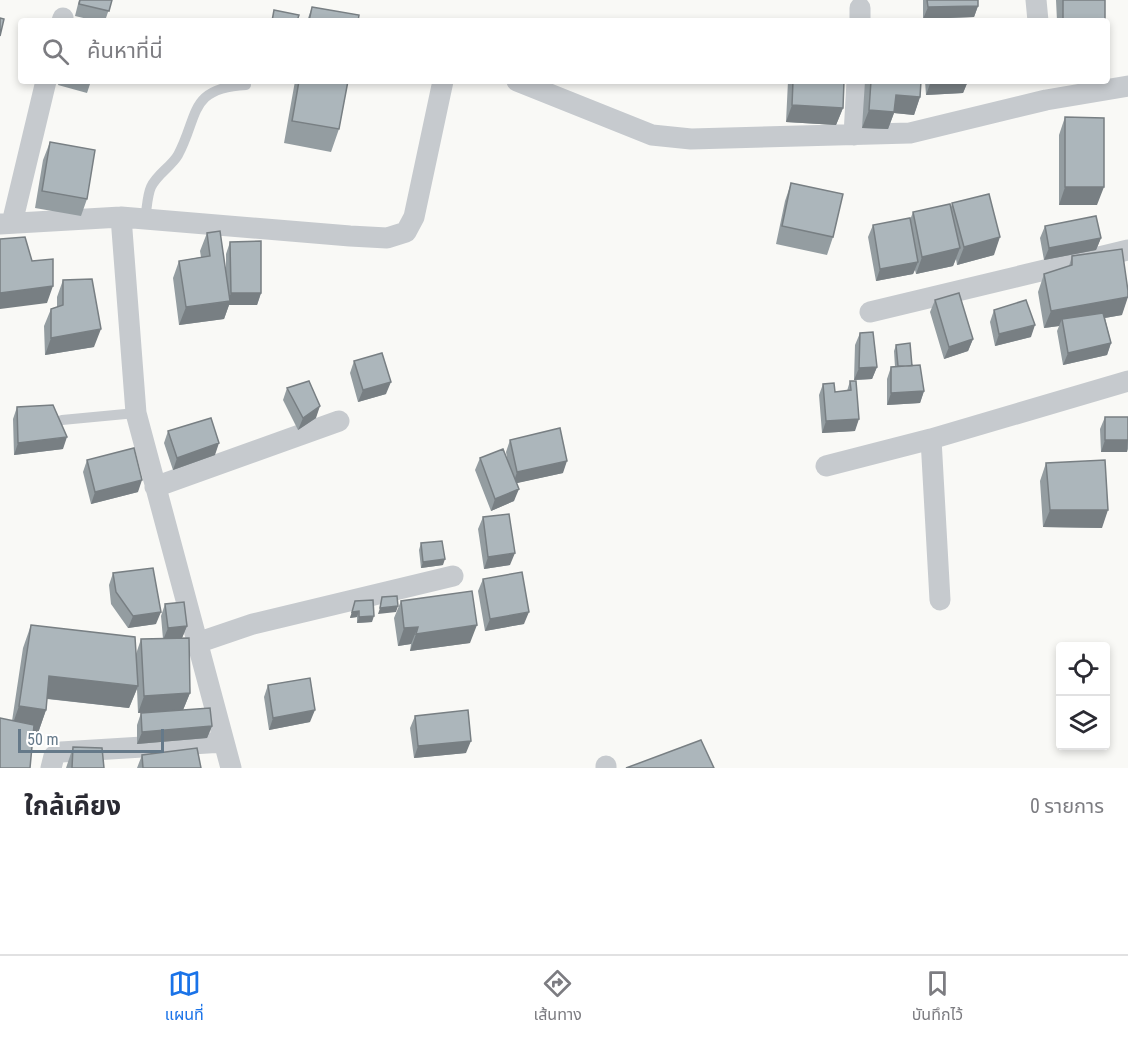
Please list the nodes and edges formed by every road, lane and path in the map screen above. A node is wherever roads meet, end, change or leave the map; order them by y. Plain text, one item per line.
1 (1036, 0) edge
2 (1038, 18) edge
3 (45, 84) edge
4 (442, 84) edge
5 (524, 84) edge
6 (857, 84) edge
7 (246, 85) dead end
8 (1128, 86) edge
9 (1045, 90) edge
10 (854, 135) junction
11 (121, 217) junction
12 (145, 219) junction
13 (6, 224) edge
14 (1128, 250) edge
15 (870, 312) dead end
16 (1128, 381) edge
17 (136, 413) junction
18 (62, 420) edge
19 (339, 421) dead end
20 (931, 439) junction
21 (826, 466) dead end
22 (155, 487) junction
23 (453, 576) dead end
24 (940, 600) dead end
25 (197, 643) junction
26 (224, 742) junction
27 (51, 768) edge
28 (231, 768) edge

1 - 2 street
3 - 13 street
4 - 12 street
5 - 10 street
6 - 10 street
7 - 12 lane
8 - 9 street
9 - 10 street
11 - 12 street
11 - 13 street
11 - 17 street
14 - 15 street
16 - 20 street
17 - 18 lane
17 - 22 street
19 - 22 street
20 - 21 street
20 - 24 street
22 - 25 street
23 - 25 street
25 - 26 street
26 - 27 street
26 - 28 street

